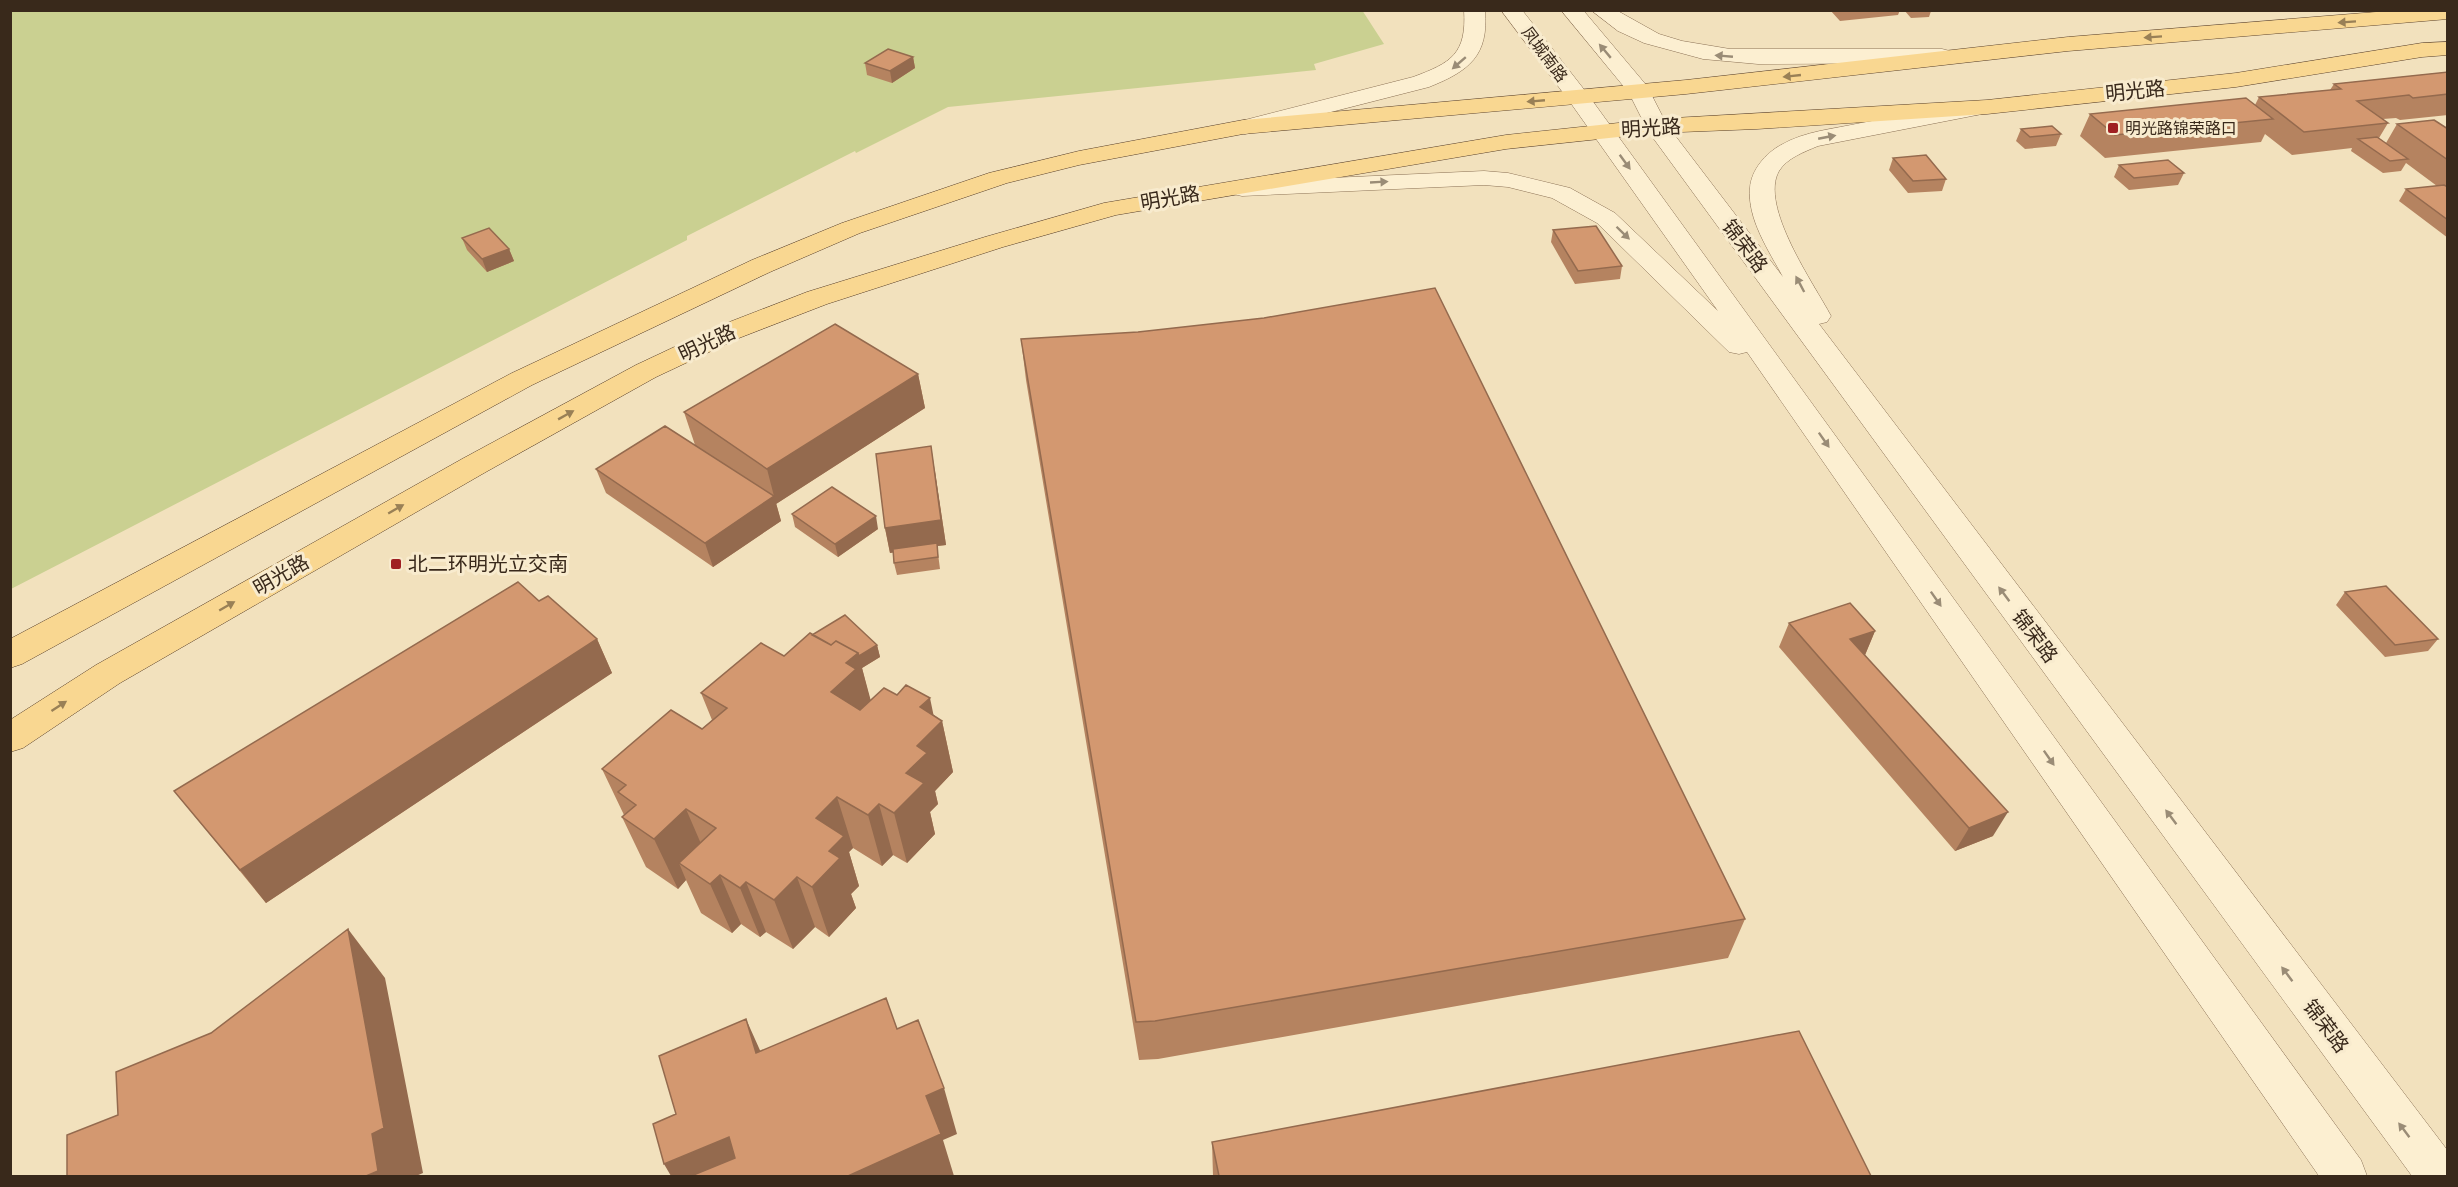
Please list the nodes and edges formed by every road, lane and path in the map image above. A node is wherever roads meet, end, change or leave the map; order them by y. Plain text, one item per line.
1 (1474, 10) edge
2 (1511, 10) edge
3 (1571, 10) edge
4 (1601, 10) edge
5 (2448, 13) edge
6 (2448, 48) edge
7 (1950, 56) junction
8 (1639, 91) junction
9 (1578, 97) junction
10 (1987, 107) junction
11 (1656, 126) junction
12 (1243, 128) junction
13 (1603, 132) junction
14 (1216, 190) junction
15 (1796, 401) junction
16 (1867, 410) junction
17 (10, 655) edge
18 (10, 738) edge
19 (2345, 1176) edge
20 (2439, 1176) edge

1 -> 12 street
2 - 9 street, 凤城南路
8 -> 3 street
7 -> 4 street
5 -> 7 main road, 明光路
6 - 10 main road, 明光路
7 -> 8 main road, 明光路
8 - 9 main road, 明光路
8 - 11 street, 锦荣路
9 -> 12 main road, 明光路
9 - 13 street
10 - 11 main road, 明光路
16 -> 10 street
11 - 13 main road, 明光路
11 - 16 street, 锦荣路
12 - 17 main road, 明光路
13 - 14 main road, 明光路
13 -> 15 street
14 -> 15 street
18 -> 14 main road, 明光路
15 -> 19 street
20 -> 16 street, 锦荣路

